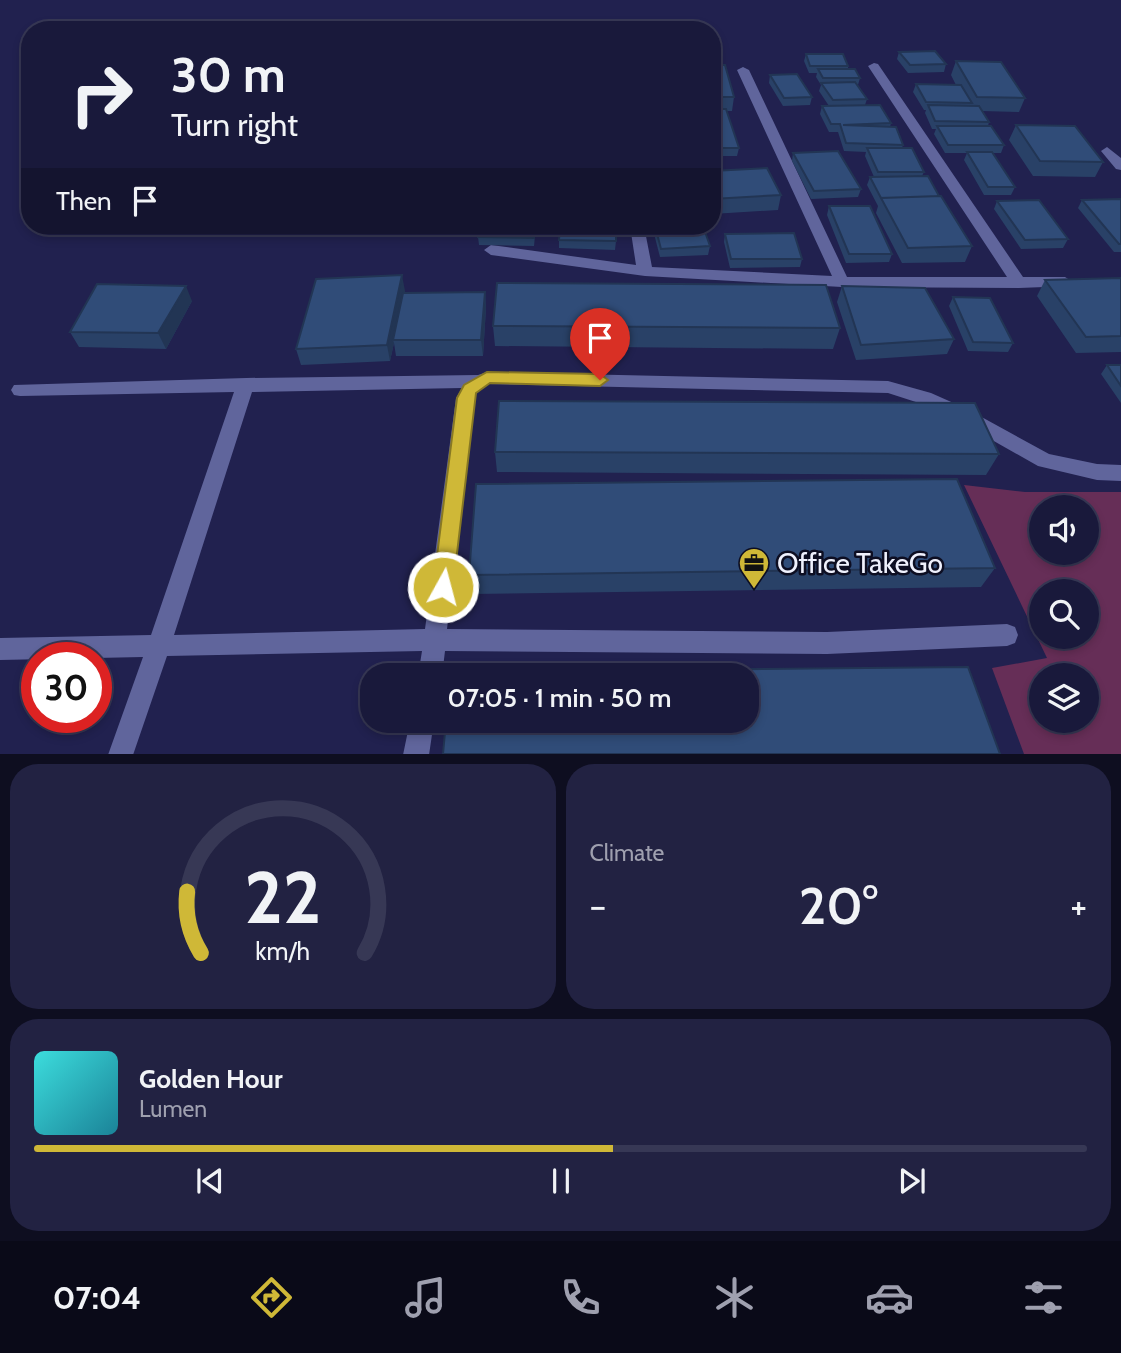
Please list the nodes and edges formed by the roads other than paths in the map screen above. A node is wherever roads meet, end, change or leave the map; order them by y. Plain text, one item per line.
1 (874, 66) dead end
2 (743, 70) dead end
3 (1107, 151) dead end
4 (1121, 166) edge
5 (639, 235) edge
6 (491, 250) edge
7 (645, 271) junction
8 (842, 282) junction
9 (1083, 282) edge
10 (1019, 283) junction
11 (480, 381) junction
12 (246, 384) junction
13 (20, 390) dead end
14 (1121, 473) edge
15 (1007, 635) dead end
16 (437, 640) junction
17 (159, 645) junction
18 (0, 649) edge
19 (433, 663) edge
20 (420, 733) edge
21 (120, 754) edge
22 (416, 754) edge

1 - 10 street
2 - 8 street
3 - 4 street
5 - 7 street
6 - 7 street
7 - 8 street
8 - 10 street
9 - 10 street
11 - 12 street
11 - 14 street
11 - 16 street
12 - 13 street
12 - 17 street
15 - 16 street
16 - 17 street
16 - 19 street
17 - 18 street
17 - 21 street
20 - 22 street

